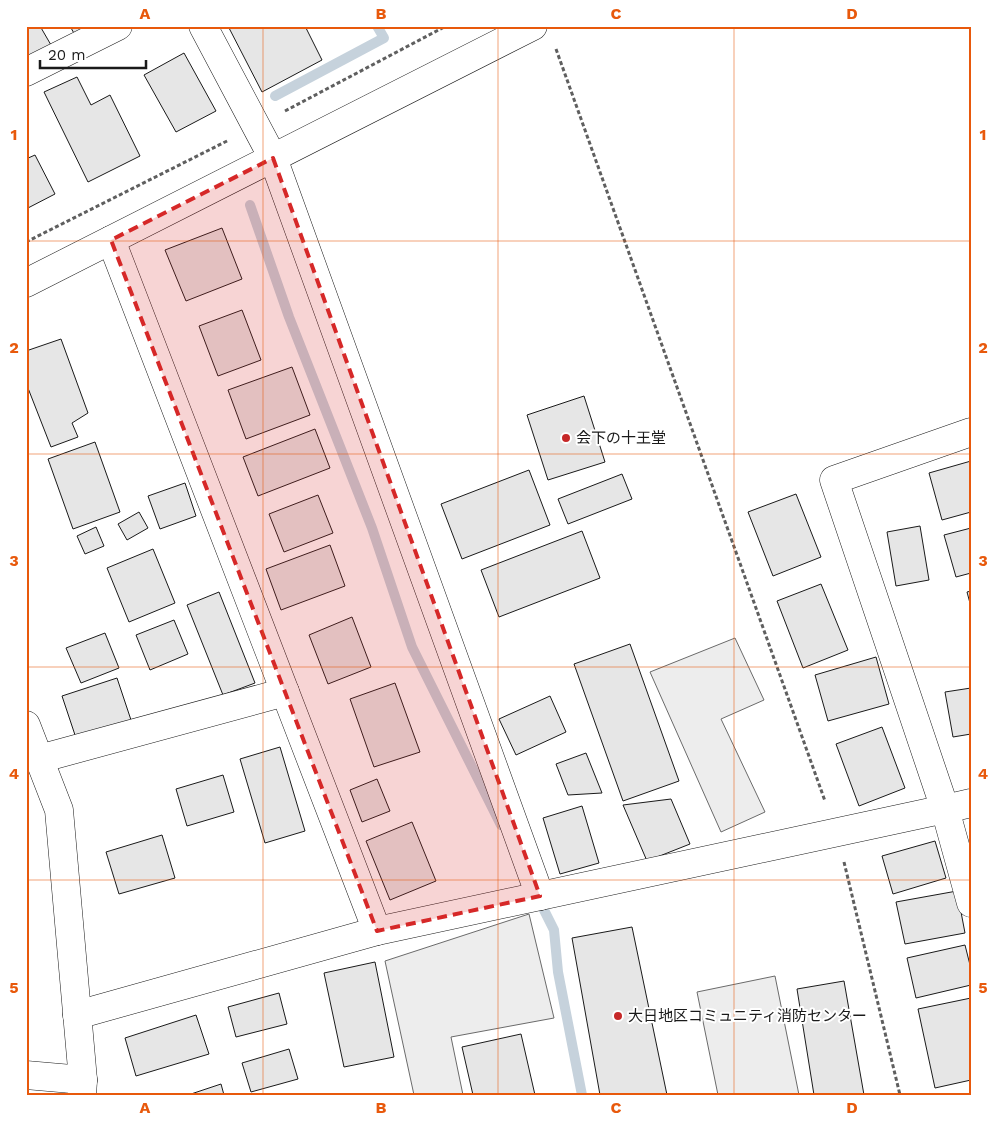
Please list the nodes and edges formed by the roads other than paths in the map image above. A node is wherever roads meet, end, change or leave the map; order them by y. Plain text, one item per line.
1 (118, 26) edge
2 (203, 26) edge
3 (533, 26) edge
4 (26, 72) edge
5 (272, 158) junction
6 (111, 240) junction
7 (26, 283) edge
8 (971, 432) edge
9 (285, 692) junction
10 (26, 725) edge
11 (39, 759) junction
12 (958, 806) edge
13 (540, 896) junction
14 (971, 903) edge
15 (377, 931) junction
16 (77, 1015) junction
17 (26, 1075) edge
18 (82, 1088) edge

1 - 4 street
2 - 5 street
3 - 5 street
5 - 6 street
5 - 13 street
6 - 7 street
6 - 9 street
8 - 12 street
9 - 11 street
9 - 15 street
10 - 11 street
11 - 16 street
12 - 13 street
12 - 14 street
13 - 15 street
15 - 16 street
16 - 18 street
17 - 18 street

